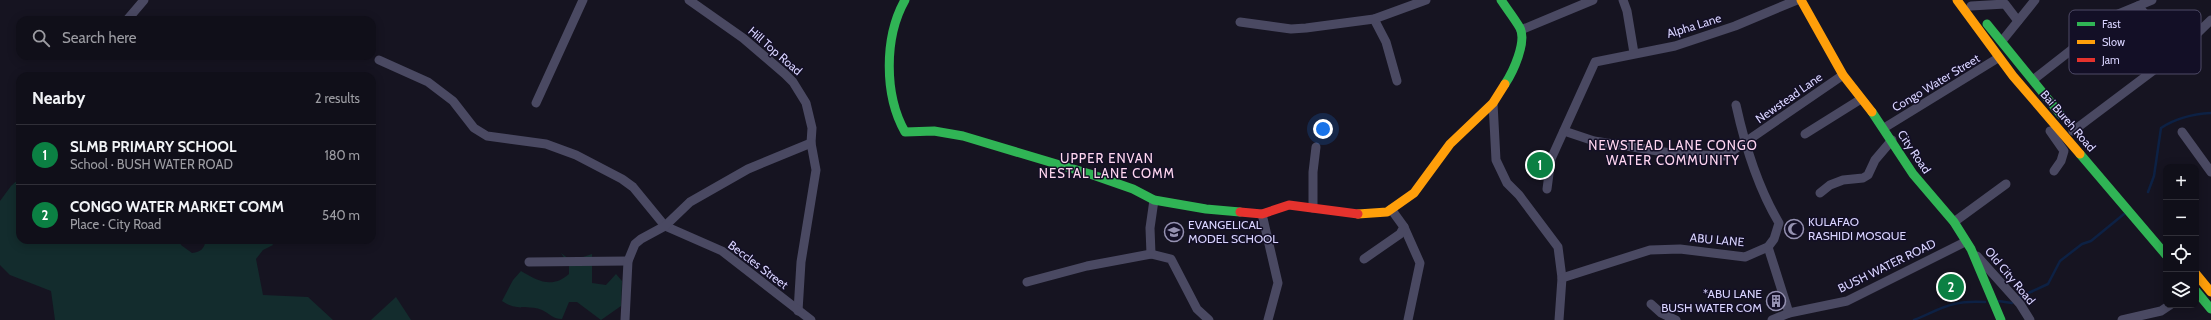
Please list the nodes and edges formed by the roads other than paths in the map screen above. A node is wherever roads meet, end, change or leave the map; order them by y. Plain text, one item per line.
1 (144, 0) edge
2 (583, 0) edge
3 (689, 0) edge
4 (905, 0) edge
5 (1426, 0) edge
6 (1501, 0) edge
7 (1593, 0) edge
8 (1623, 0) edge
9 (1797, 0) edge
10 (1801, 0) edge
11 (1957, 0) edge
12 (2035, 0) edge
13 (2152, 0) edge
14 (2007, 2) edge
15 (1969, 3) edge
16 (2138, 6) junction
17 (2128, 10) edge
18 (2141, 10) edge
19 (130, 16) edge
20 (1374, 19) junction
21 (2211, 20) edge
22 (2018, 21) junction
23 (1240, 22) dead end
24 (1521, 30) junction
25 (2201, 30) edge
26 (2002, 41) junction
27 (2069, 52) edge
28 (1634, 53) junction
29 (379, 60) dead end
30 (1996, 60) junction
31 (2151, 74) edge
32 (1843, 75) junction
33 (2033, 80) junction
34 (1397, 81) dead end
35 (1860, 99) junction
36 (536, 103) dead end
37 (1493, 103) junction
38 (1736, 105) dead end
39 (1884, 128) junction
40 (1564, 131) junction
41 (2182, 132) dead end
42 (1806, 134) dead end
43 (2076, 134) joint
44 (1892, 140) junction
45 (811, 142) junction
46 (1744, 144) junction
47 (1316, 147) dead end
48 (2054, 171) dead end
49 (2211, 172) edge
50 (2006, 184) dead end
51 (1548, 189) dead end
52 (1820, 193) dead end
53 (1154, 200) junction
54 (1313, 208) junction
55 (1391, 209) junction
56 (1262, 214) junction
57 (1954, 222) junction
58 (665, 226) junction
59 (1404, 227) junction
60 (1968, 245) junction
61 (1768, 247) junction
62 (2163, 252) edge
63 (1151, 254) junction
64 (1364, 259) dead end
65 (628, 261) junction
66 (529, 262) dead end
67 (1562, 278) junction
68 (2199, 278) edge
69 (1027, 282) dead end
70 (2211, 292) edge
71 (2199, 295) edge
72 (1651, 304) dead end
73 (2166, 308) edge
74 (2211, 309) edge
75 (798, 311) junction
76 (1789, 313) junction
77 (625, 320) edge
78 (811, 320) edge
79 (1210, 320) edge
80 (1268, 320) edge
81 (1408, 320) edge
82 (1559, 320) edge
83 (1676, 320) edge
84 (1772, 320) edge
85 (2001, 320) edge
86 (2030, 320) edge
87 (2122, 320) edge

1 - 19 street
2 - 36 street
3 - 45 street, Hill Top Road
4 - 53 main road
5 - 20 street
6 - 24 main road
7 - 24 street
8 - 28 street
9 - 28 street, Alpha Lane
10 - 32 main road, City Road
11 - 30 main road, Bai Bureh Road
12 - 22 street
13 - 16 street
14 - 15 street
14 - 22 street
15 - 26 main road, Bai Bureh Road
16 - 17 street
16 - 18 street
20 - 23 street
20 - 34 street
21 - 25 street
22 - 26 street
24 - 37 main road
26 - 33 main road, Bai Bureh Road
27 - 33 street
28 - 40 street, Alpha Lane
29 - 58 street
30 - 39 street, Congo Water Street
30 - 48 street
30 - 62 main road, Bai Bureh Road
31 - 43 street
32 - 35 main road, City Road
32 - 46 street, Newstead Lane
33 - 43 main road, Bai Bureh Road
35 - 39 main road, City Road
35 - 42 street
37 - 55 main road
37 - 67 street
38 - 46 street
39 - 44 main road, City Road
40 - 46 street, Newstead Lane
40 - 51 street
41 - 49 street
44 - 52 street
44 - 57 main road, City Road
45 - 58 street
45 - 75 street, Hill Top Road
46 - 61 street
47 - 54 street
50 - 57 street
53 - 56 main road
53 - 63 street
54 - 55 main road
54 - 56 main road
55 - 59 street
56 - 80 street
57 - 60 main road, City Road
58 - 65 street
58 - 75 street, Beccles Street
59 - 64 street
59 - 81 street
60 - 76 street, BUSH WATER ROAD
60 - 85 main road, City Road
60 - 86 street, Old City Road
61 - 67 street, ABU LANE
61 - 76 street
63 - 69 street
63 - 79 street
65 - 66 street
65 - 77 street
67 - 82 street
68 - 70 main road
71 - 74 main road
72 - 83 street
73 - 87 street
75 - 78 street, Beccles Street
76 - 84 street, BUSH WATER ROAD

